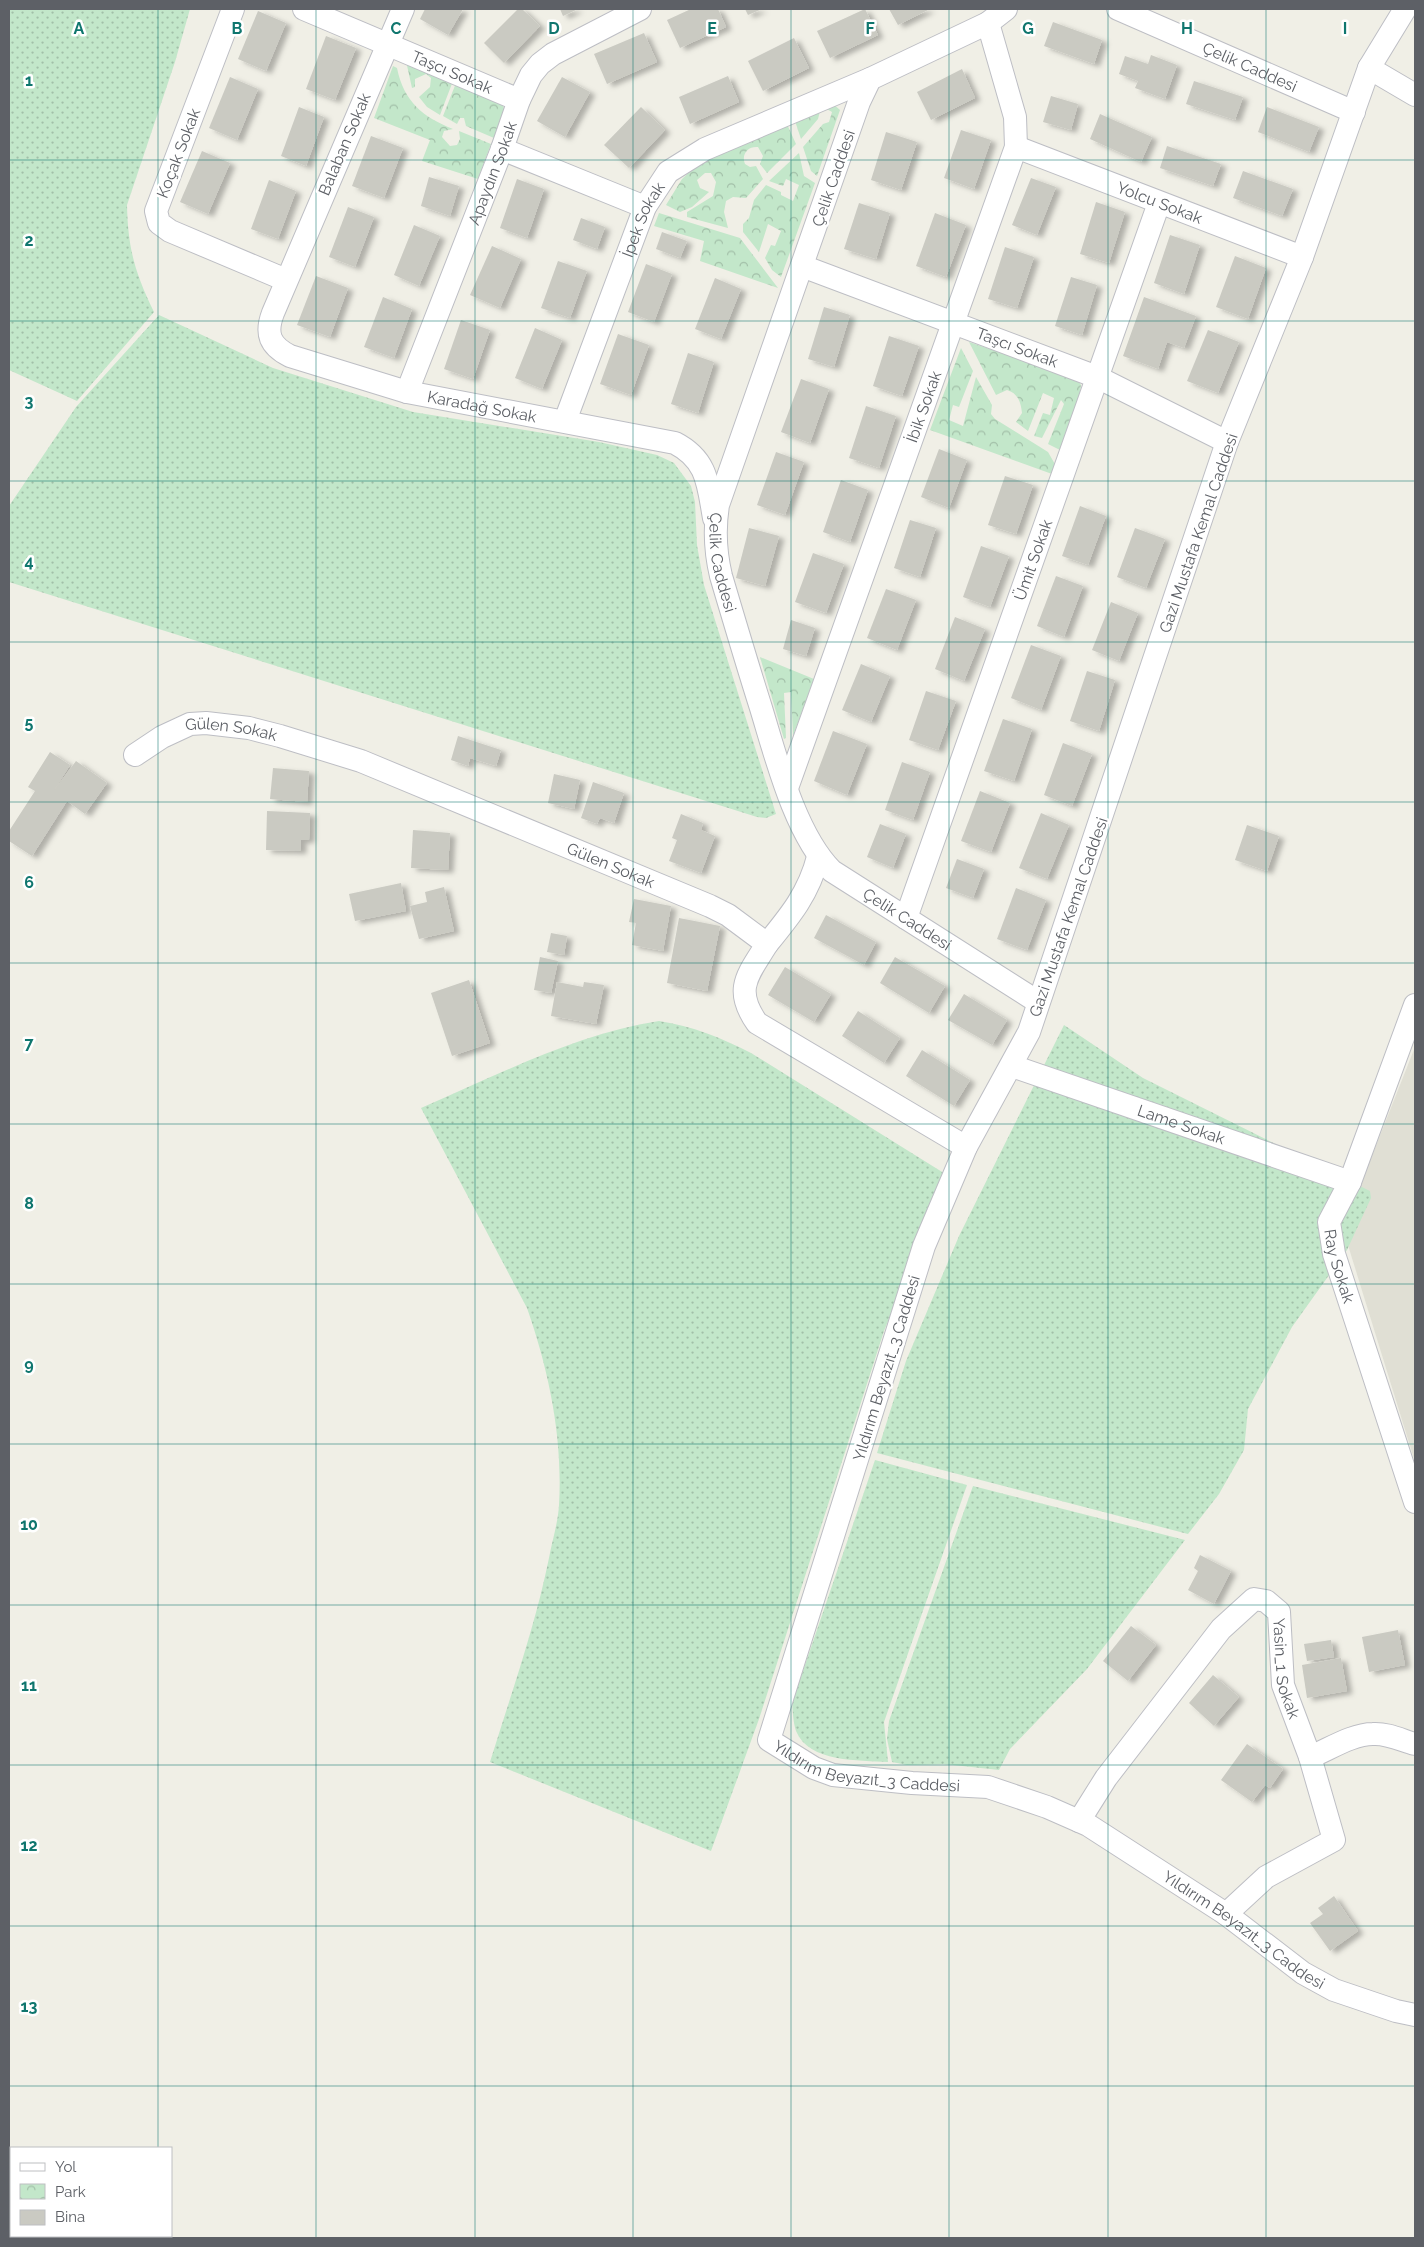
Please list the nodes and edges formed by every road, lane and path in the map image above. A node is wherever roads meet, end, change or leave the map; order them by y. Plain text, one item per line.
1 (233, 9) edge
2 (304, 9) edge
3 (403, 9) edge
4 (640, 9) edge
5 (1006, 9) edge
6 (1118, 9) edge
7 (1405, 9) edge
8 (988, 22) junction
9 (387, 44) junction
10 (1369, 68) junction
11 (870, 79) junction
12 (1415, 95) edge
13 (518, 100) junction
14 (1354, 112) junction
15 (1016, 148) junction
16 (502, 149) junction
17 (1159, 203) junction
18 (645, 207) junction
19 (1302, 257) junction
20 (802, 266) junction
21 (286, 280) junction
22 (954, 321) junction
23 (1097, 377) junction
24 (407, 392) junction
25 (566, 421) junction
26 (1227, 442) junction
27 (715, 522) junction
28 (135, 755) dead end
29 (787, 788) junction
30 (818, 856) junction
31 (906, 918) junction
32 (767, 944) junction
33 (1038, 1002) junction
34 (1415, 1006) edge
35 (1012, 1066) junction
36 (966, 1148) junction
37 (1350, 1182) junction
38 (1415, 1502) edge
39 (1415, 1744) edge
40 (1310, 1757) junction
41 (1080, 1821) junction
42 (1226, 1914) junction
43 (1415, 2015) edge

1 - 21 street, Koçak Sokak
2 - 9 street, Taşcı Sokak
3 - 9 street, Balaban Sokak
4 - 13 street, Apaydın Sokak
5 - 8 street
6 - 14 street, Çelik Caddesi
7 - 10 street, Gazi Mustafa Kemal Caddesi
8 - 11 street
8 - 15 street, İbik Sokak
9 - 13 street, Taşcı Sokak
9 - 21 street, Balaban Sokak
10 - 12 street
10 - 14 street, Gazi Mustafa Kemal Caddesi
11 - 18 street, İpek Sokak
11 - 20 street, Çelik Caddesi
13 - 16 street, Apaydın Sokak
14 - 19 street, Gazi Mustafa Kemal Caddesi
15 - 17 street, Yolcu Sokak
15 - 22 street, İbik Sokak
16 - 18 street
16 - 24 street, Apaydın Sokak
17 - 19 street, Yolcu Sokak
17 - 23 street, Ümit Sokak
18 - 25 street, İpek Sokak
19 - 26 street, Gazi Mustafa Kemal Caddesi
20 - 22 street, Taşcı Sokak
20 - 27 street, Çelik Caddesi
21 - 24 street, Karadağ Sokak
22 - 23 street, Taşcı Sokak
22 - 29 street, İbik Sokak
23 - 26 street, Taşcı Sokak
23 - 31 street, Ümit Sokak
24 - 25 street, Karadağ Sokak
25 - 27 street, Karadağ Sokak
26 - 33 street, Gazi Mustafa Kemal Caddesi
27 - 29 street, Çelik Caddesi
28 - 32 street, Gülen Sokak
29 - 30 street, Çelik Caddesi
30 - 31 street, Çelik Caddesi
30 - 32 street
31 - 33 street, Çelik Caddesi
32 - 36 street
33 - 35 street, Gazi Mustafa Kemal Caddesi
34 - 37 street, Ray Sokak
35 - 36 street, Yıldırım Beyazıt_3 Caddesi
35 - 37 street, Lame Sokak
36 - 41 street, Yıldırım Beyazıt_3 Caddesi
37 - 38 street, Ray Sokak
39 - 40 street
40 - 41 street, Yasin_1 Sokak
40 - 42 street, Yasin_1 Sokak
41 - 42 street, Yıldırım Beyazıt_3 Caddesi
42 - 43 street, Yıldırım Beyazıt_3 Caddesi

